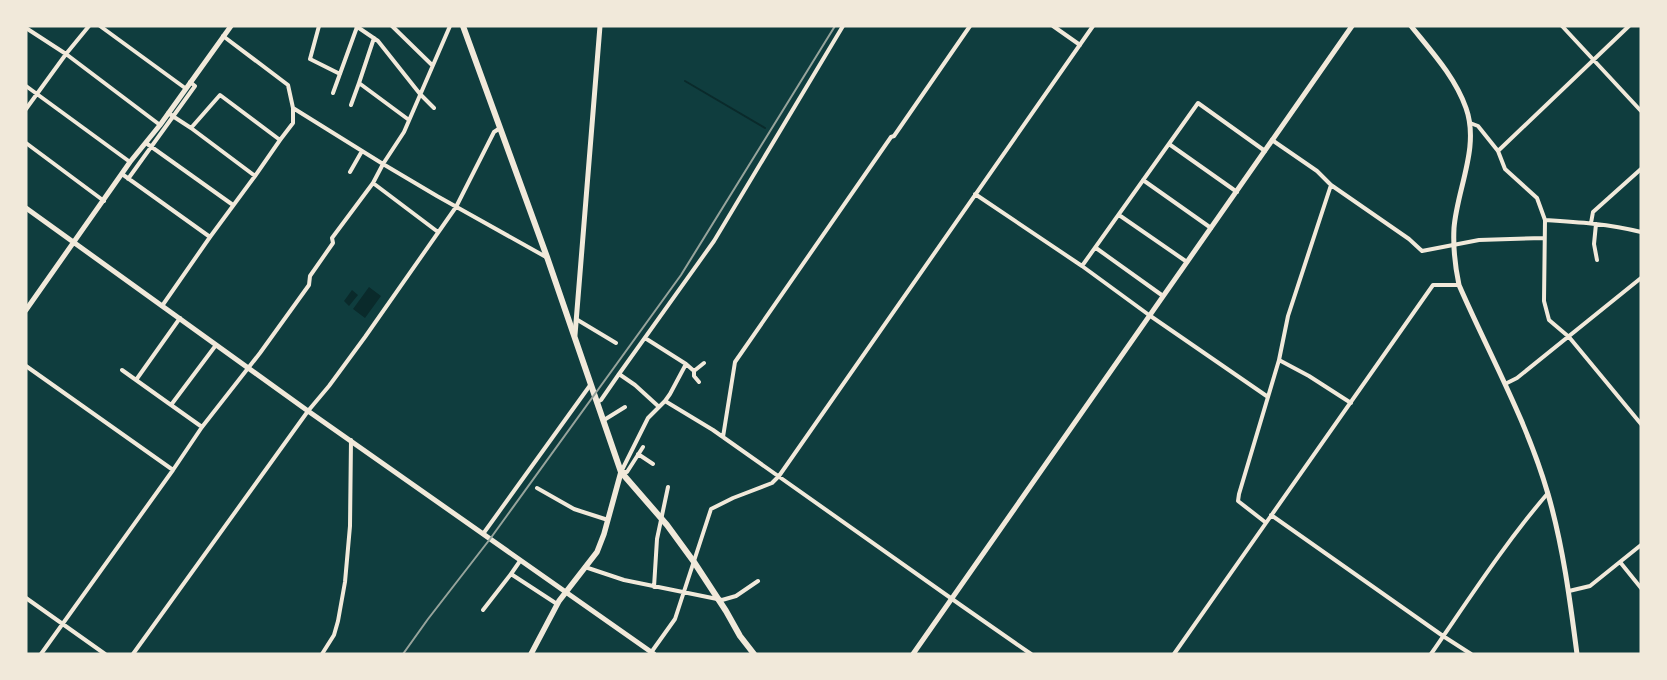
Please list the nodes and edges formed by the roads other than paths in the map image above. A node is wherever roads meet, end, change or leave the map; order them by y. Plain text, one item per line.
1 (89, 26) edge
2 (100, 26) edge
3 (231, 26) edge
4 (319, 26) edge
5 (357, 26) edge
6 (392, 26) edge
7 (443, 26) edge
8 (464, 26) edge
9 (600, 26) edge
10 (843, 26) edge
11 (970, 26) edge
12 (1054, 26) edge
13 (1093, 26) edge
14 (1352, 26) edge
15 (1411, 26) edge
16 (1562, 26) edge
17 (1629, 26) edge
18 (26, 28) edge
19 (449, 28) edge
20 (223, 36) junction
21 (374, 38) junction
22 (1080, 45) junction
23 (66, 54) junction
24 (1593, 59) junction
25 (432, 65) junction
26 (340, 74) junction
27 (190, 82) junction
28 (359, 83) junction
29 (26, 86) edge
30 (186, 88) junction
31 (334, 93) dead end
32 (38, 94) junction
33 (420, 94) junction
34 (351, 105) dead end
35 (292, 108) junction
36 (434, 108) dead end
37 (26, 109) edge
38 (1641, 110) edge
39 (168, 113) junction
40 (174, 116) junction
41 (409, 120) junction
42 (1470, 123) junction
43 (160, 126) junction
44 (191, 128) junction
45 (500, 128) junction
46 (280, 140) junction
47 (1272, 140) junction
48 (26, 143) edge
49 (146, 143) junction
50 (1169, 144) junction
51 (152, 147) junction
52 (362, 151) junction
53 (1265, 151) junction
54 (1498, 151) junction
55 (130, 162) junction
56 (383, 164) junction
57 (1641, 169) edge
58 (350, 172) dead end
59 (122, 174) junction
60 (255, 176) junction
61 (128, 179) junction
62 (1143, 180) junction
63 (372, 183) junction
64 (1331, 185) junction
65 (1237, 192) junction
66 (975, 194) junction
67 (104, 200) junction
68 (233, 205) junction
69 (456, 207) junction
70 (26, 208) edge
71 (1119, 215) junction
72 (1545, 220) junction
73 (1591, 223) junction
74 (1596, 224) junction
75 (1212, 228) junction
76 (438, 232) junction
77 (1641, 232) edge
78 (210, 238) junction
79 (1544, 238) junction
80 (74, 242) junction
81 (1454, 246) junction
82 (1096, 248) junction
83 (547, 257) junction
84 (1597, 260) dead end
85 (1187, 262) junction
86 (1082, 266) junction
87 (1641, 278) edge
88 (1459, 285) junction
89 (1163, 296) junction
90 (162, 306) junction
91 (26, 310) edge
92 (1150, 315) junction
93 (180, 318) junction
94 (576, 319) junction
95 (1569, 337) junction
96 (574, 338) junction
97 (645, 338) junction
98 (616, 343) dead end
99 (216, 344) junction
100 (1279, 360) junction
101 (704, 363) dead end
102 (686, 364) junction
103 (26, 366) edge
104 (248, 367) junction
105 (122, 370) dead end
106 (694, 371) junction
107 (619, 374) junction
108 (136, 380) junction
109 (699, 382) dead end
110 (591, 384) junction
111 (1505, 384) junction
112 (1268, 397) junction
113 (665, 401) junction
114 (597, 402) junction
115 (1351, 403) junction
116 (171, 405) junction
117 (658, 406) junction
118 (625, 407) dead end
119 (308, 411) junction
120 (604, 420) junction
121 (1641, 424) edge
122 (202, 427) junction
123 (723, 437) junction
124 (351, 440) junction
125 (643, 447) dead end
126 (638, 454) junction
127 (653, 464) dead end
128 (173, 470) junction
129 (621, 472) junction
130 (779, 476) junction
131 (668, 487) dead end
132 (537, 488) dead end
133 (1548, 492) junction
134 (1271, 515) junction
135 (662, 518) junction
136 (608, 520) junction
137 (1266, 522) junction
138 (484, 534) junction
139 (1641, 545) edge
140 (520, 561) junction
141 (694, 562) junction
142 (1620, 562) junction
143 (585, 567) junction
144 (511, 574) junction
145 (758, 581) dead end
146 (654, 586) junction
147 (1641, 588) edge
148 (1569, 591) junction
149 (565, 592) junction
150 (684, 593) junction
151 (26, 598) edge
152 (717, 598) junction
153 (952, 599) junction
154 (557, 604) junction
155 (483, 610) dead end
156 (62, 624) junction
157 (1443, 636) junction
158 (652, 653) edge
159 (40, 654) edge
160 (105, 654) edge
161 (133, 654) edge
162 (322, 654) edge
163 (531, 654) edge
164 (754, 654) edge
165 (913, 654) edge
166 (1032, 654) edge
167 (1174, 654) edge
168 (1431, 654) edge
169 (1471, 654) edge
170 (1577, 654) edge

1 - 23 street
2 - 30 street
3 - 20 street
4 - 26 street
5 - 21 street
5 - 26 street
6 - 25 street
7 - 19 street
8 - 45 main road
9 - 94 street
10 - 97 street
11 - 123 street
12 - 22 street
13 - 22 street
14 - 47 street
15 - 42 street
16 - 24 street
17 - 24 street
18 - 23 street
19 - 25 street
20 - 27 street
20 - 35 street
21 - 28 street
21 - 33 street
22 - 66 street
23 - 32 street
23 - 43 street
24 - 38 street
24 - 54 street
25 - 33 street
26 - 31 street
27 - 30 street
27 - 40 street
28 - 34 street
28 - 41 street
29 - 32 street
30 - 39 street
32 - 37 street
32 - 55 street
33 - 36 street
33 - 41 street
35 - 46 street
35 - 52 street
39 - 40 street
39 - 43 street
40 - 44 street
40 - 51 street
41 - 56 street
42 - 54 street
42 - 81 street
43 - 49 street
44 - 46 street
44 - 60 street
45 - 69 street
45 - 83 main road
46 - 60 street
47 - 53 street
47 - 64 street
48 - 67 street
49 - 51 street
49 - 55 street
50 - 53 street
50 - 62 street
50 - 65 street
51 - 61 street
51 - 68 street
52 - 56 street
52 - 58 street
53 - 65 street
54 - 72 street
55 - 59 street
56 - 63 street
56 - 69 street
57 - 73 street
59 - 61 street
59 - 67 street
60 - 68 street
61 - 78 street
62 - 71 street
62 - 75 street
63 - 76 street
63 - 104 street
64 - 81 street
64 - 100 street
65 - 75 street
66 - 86 street
66 - 130 street
67 - 80 street
68 - 78 street
69 - 76 street
69 - 83 street
70 - 80 street
71 - 82 street
71 - 85 street
72 - 73 street
72 - 79 street
73 - 74 street
74 - 77 street
74 - 84 street
75 - 85 street
76 - 119 street
78 - 90 street
79 - 81 street
79 - 95 street
80 - 90 street
80 - 91 street
81 - 88 street
82 - 86 street
82 - 89 street
83 - 96 main road
85 - 89 street
86 - 92 street
87 - 95 street
88 - 111 street
88 - 115 street
89 - 92 street
90 - 93 street
92 - 112 street
92 - 153 street
93 - 99 street
93 - 108 street
94 - 96 street
94 - 98 street
95 - 111 street
95 - 121 street
96 - 110 main road
97 - 102 street
97 - 107 street
99 - 104 street
99 - 116 street
100 - 112 street
100 - 115 street
101 - 106 street
102 - 106 street
102 - 113 street
103 - 128 street
104 - 119 street
104 - 122 street
105 - 108 street
106 - 109 street
107 - 114 street
107 - 117 street
108 - 116 street
110 - 114 main road
110 - 138 street
111 - 133 street
112 - 137 street
113 - 117 street
113 - 123 street
114 - 120 main road
115 - 134 street
116 - 122 street
117 - 129 street
118 - 120 street
119 - 124 street
119 - 161 street
120 - 129 main road
122 - 128 street
123 - 130 street
124 - 138 street
124 - 162 street
125 - 126 street
126 - 127 street
126 - 129 street
128 - 156 street
129 - 135 main road
129 - 136 main road
130 - 141 street
130 - 153 street
131 - 135 street
132 - 136 street
133 - 148 street
133 - 157 street
134 - 137 street
134 - 157 street
135 - 141 main road
135 - 146 street
136 - 143 main road
137 - 167 street
138 - 140 street
139 - 142 street
140 - 144 street
140 - 149 street
141 - 150 street
141 - 152 main road
142 - 147 street
142 - 148 street
143 - 146 street
143 - 149 main road
144 - 154 street
144 - 155 street
145 - 152 street
146 - 150 street
148 - 170 street
149 - 154 main road
149 - 158 street
150 - 152 street
150 - 158 street
151 - 156 street
152 - 164 main road
153 - 165 street
153 - 166 street
154 - 163 main road
156 - 159 street
156 - 160 street
157 - 168 street
157 - 169 street

